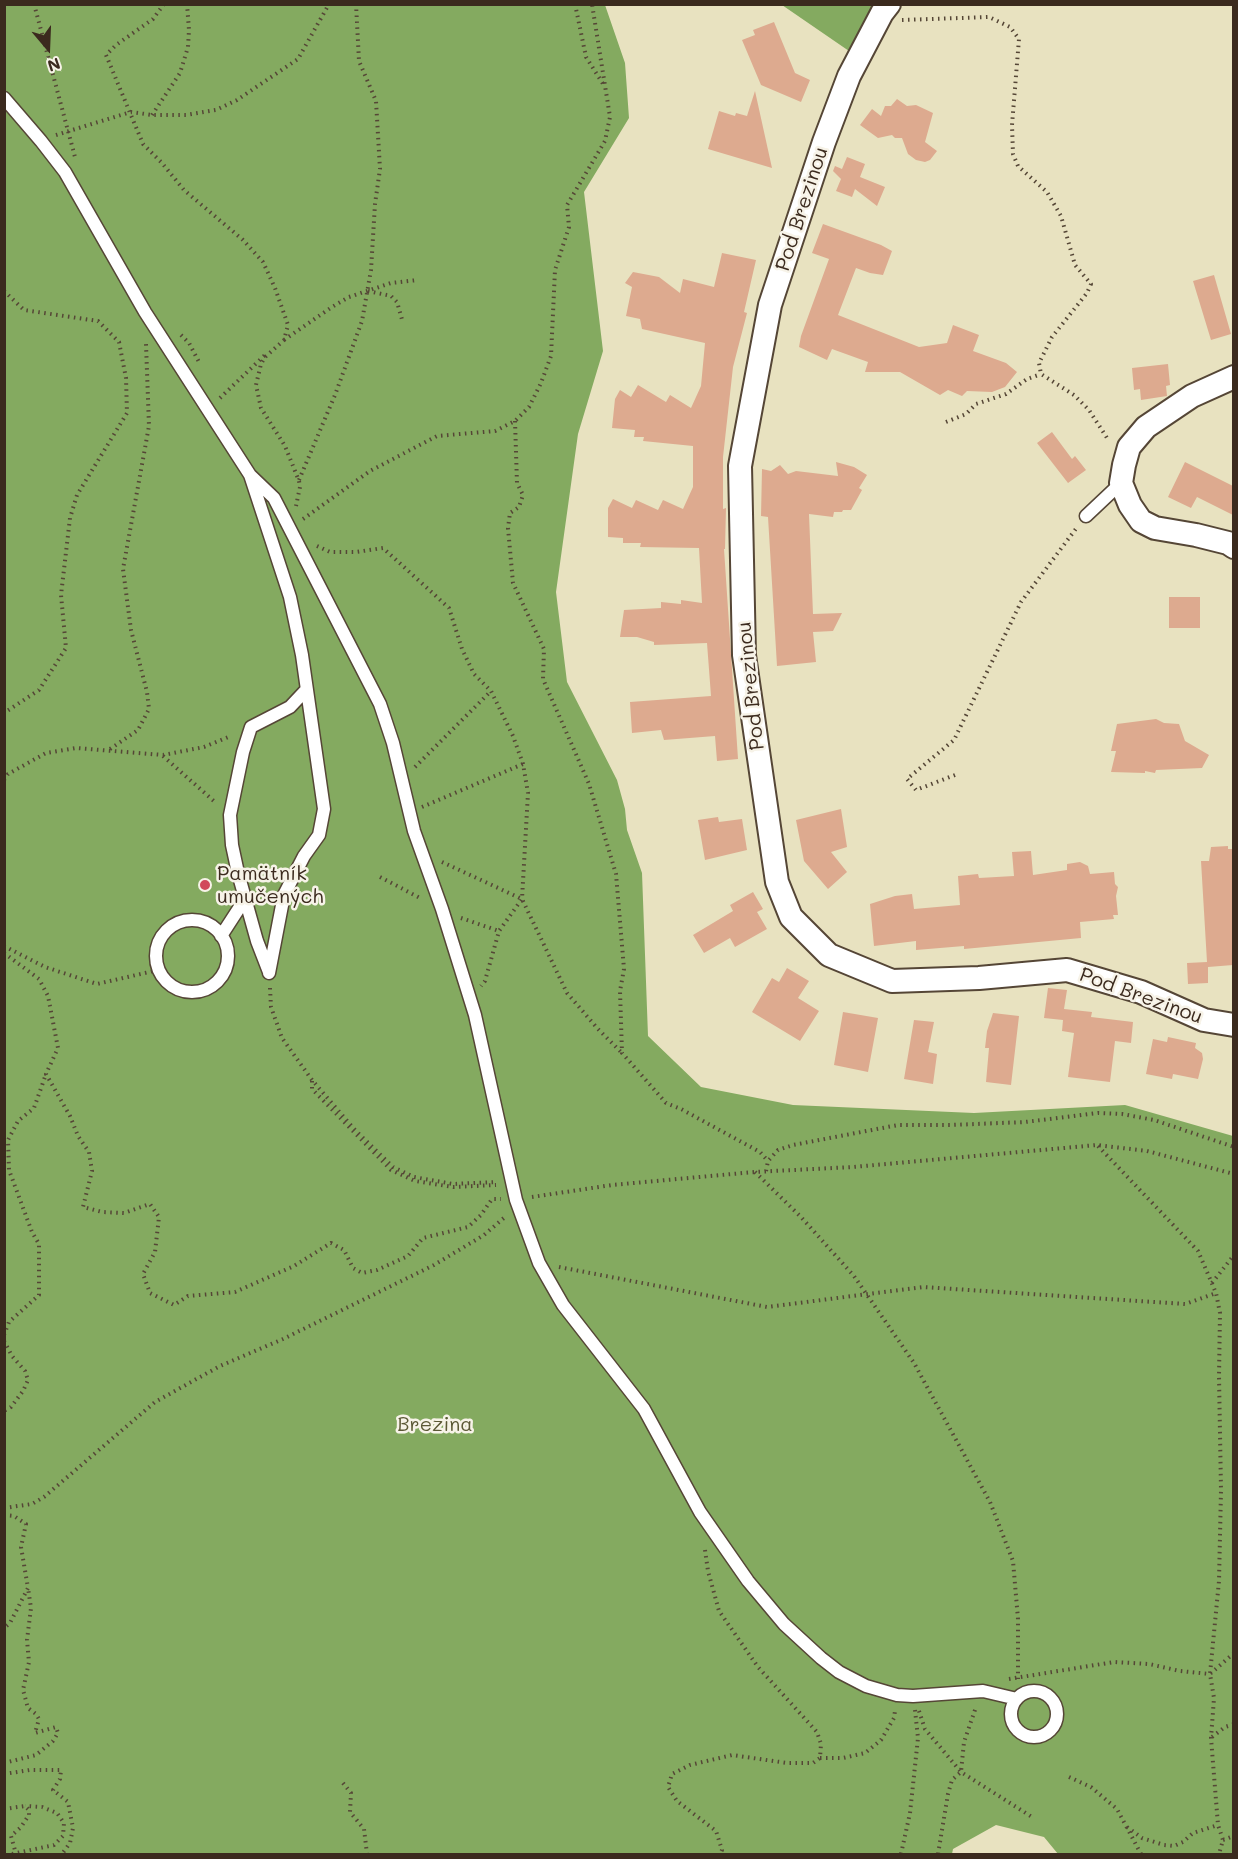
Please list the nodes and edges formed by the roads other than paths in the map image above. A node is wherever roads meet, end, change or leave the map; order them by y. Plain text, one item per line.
1 (885, 8) edge
2 (4, 98) edge
3 (1233, 377) edge
4 (250, 475) junction
5 (1121, 483) junction
6 (1086, 516) road end
7 (1233, 547) edge
8 (306, 690) junction
9 (245, 899) junction
10 (221, 936) junction
11 (1233, 1025) edge
12 (1017, 1699) dead end

1 - 11 street, Pod Brezinou
2 - 4 lane
3 - 5 street
4 - 8 lane
4 - 12 lane
5 - 6 lane
5 - 7 street
8 - 9 lane
8 - 9 lane
9 - 10 lane
10 - 10 lane

